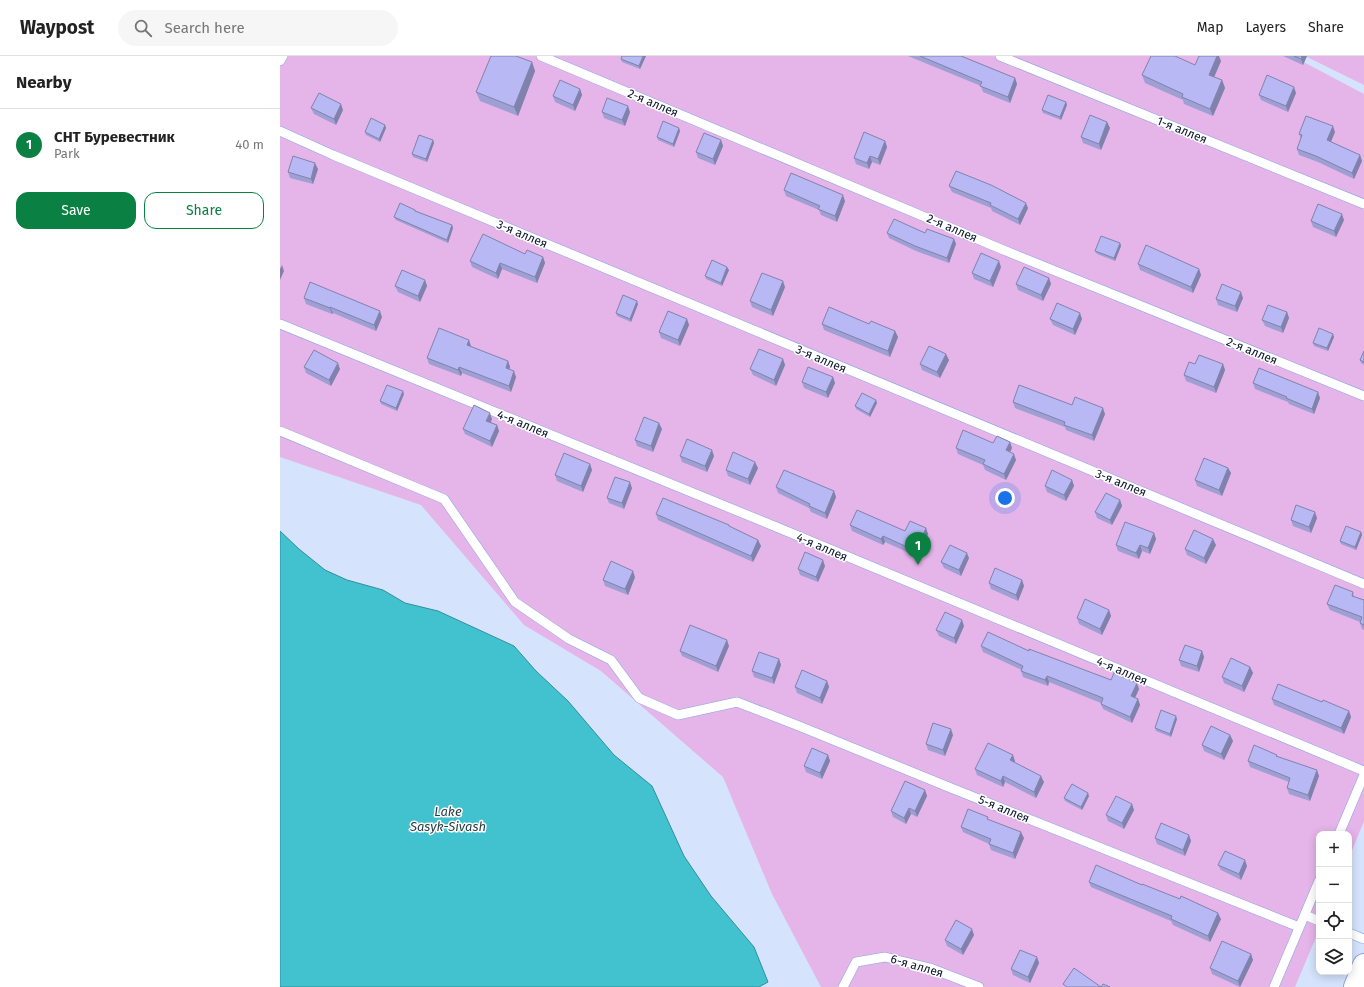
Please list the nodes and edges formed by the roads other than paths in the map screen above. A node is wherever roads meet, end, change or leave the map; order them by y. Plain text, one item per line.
1 (283, 56) edge
2 (541, 56) edge
3 (1000, 56) edge
4 (280, 61) edge
5 (280, 131) edge
6 (1364, 204) edge
7 (280, 324) edge
8 (1364, 396) edge
9 (280, 430) edge
10 (1364, 584) edge
11 (1364, 771) edge
12 (1364, 775) edge
13 (1340, 831) edge
14 (1316, 888) edge
15 (1305, 915) junction
16 (1316, 919) edge
17 (1299, 927) junction
18 (1352, 934) edge
19 (1364, 939) edge
20 (1364, 965) edge
21 (843, 987) edge
22 (979, 987) edge
23 (1274, 987) edge
24 (1355, 987) edge

1 - 4 lane
2 - 8 lane, 2-я аллея
3 - 6 lane, 1-я аллея
5 - 10 lane, 3-я аллея
7 - 11 lane, 4-я аллея
9 - 17 lane, 5-я аллея
12 - 13 lane
14 - 15 lane
15 - 16 lane
15 - 17 lane
17 - 23 lane
18 - 19 lane
20 - 24 main road
21 - 22 lane, 6-я аллея

